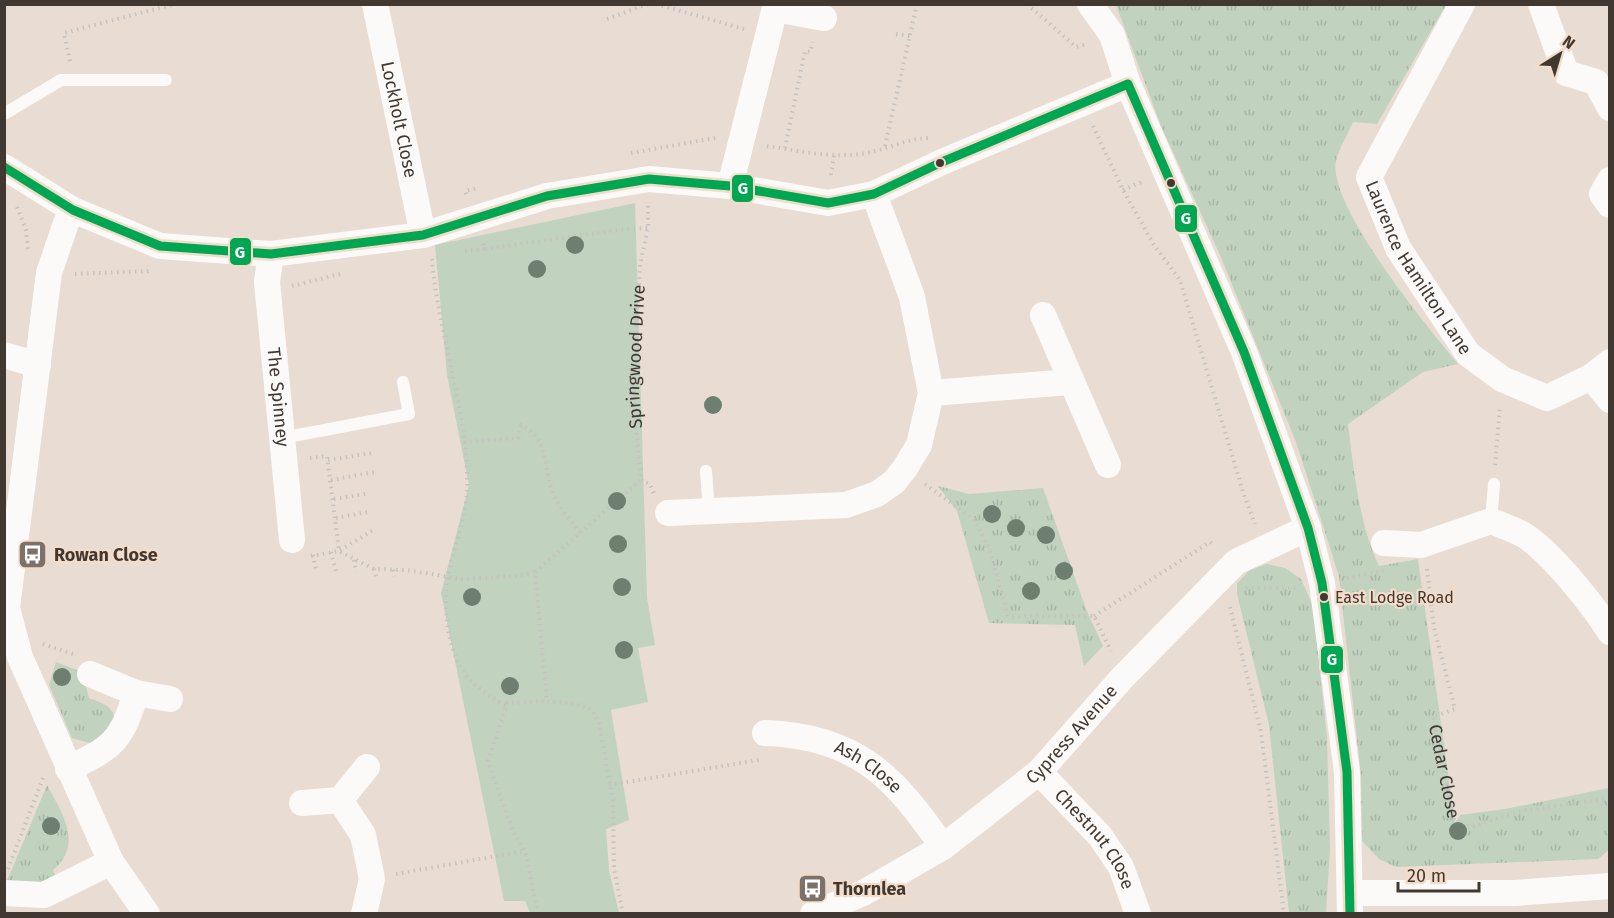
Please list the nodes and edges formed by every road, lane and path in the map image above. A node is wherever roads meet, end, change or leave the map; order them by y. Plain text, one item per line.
1 (175, 4) edge
2 (375, 4) edge
3 (648, 4) edge
4 (656, 4) edge
5 (917, 4) edge
6 (1027, 4) edge
7 (1090, 4) edge
8 (1462, 4) edge
9 (1541, 4) edge
10 (775, 7) edge
11 (821, 18) joint
12 (607, 19) dead end
13 (896, 34) dead end
14 (768, 35) junction
15 (1112, 35) junction
16 (910, 36) junction
17 (74, 80) junction
18 (166, 80) dead end
19 (1128, 84) junction
20 (1083, 106) junction
21 (1610, 108) edge
22 (4, 114) edge
23 (741, 142) junction
24 (885, 146) junction
25 (785, 148) junction
26 (942, 162) junction
27 (4, 167) edge
28 (649, 179) junction
29 (1610, 180) edge
30 (730, 186) junction
31 (874, 194) junction
32 (10, 201) dead end
33 (1610, 205) edge
34 (73, 210) junction
35 (478, 217) junction
36 (648, 228) junction
37 (423, 235) junction
38 (485, 249) junction
39 (463, 252) dead end
40 (271, 254) junction
41 (442, 254) dead end
42 (49, 273) junction
43 (1043, 315) dead end
44 (4, 355) edge
45 (38, 365) junction
46 (1600, 370) edge
47 (1502, 379) junction
48 (404, 382) dead end
49 (1070, 382) junction
50 (931, 393) junction
51 (1610, 400) edge
52 (290, 436) junction
53 (464, 442) junction
54 (372, 453) dead end
55 (328, 460) junction
56 (1108, 465) dead end
57 (905, 468) junction
58 (706, 471) dead end
59 (375, 472) dead end
60 (331, 480) junction
61 (1494, 484) joint
62 (365, 494) dead end
63 (334, 499) junction
64 (709, 511) junction
65 (368, 512) dead end
66 (668, 513) dead end
67 (336, 518) junction
68 (1491, 521) junction
69 (1308, 528) junction
70 (372, 531) dead end
71 (581, 534) junction
72 (292, 540) joint
73 (1384, 543) dead end
74 (1420, 545) junction
75 (1265, 547) junction
76 (339, 550) junction
77 (332, 552) junction
78 (314, 555) junction
79 (354, 559) junction
80 (374, 569) junction
81 (316, 570) dead end
82 (393, 570) junction
83 (1229, 570) junction
84 (1391, 570) dead end
85 (356, 572) dead end
86 (535, 572) junction
87 (337, 575) dead end
88 (395, 576) dead end
89 (448, 577) junction
90 (377, 579) dead end
91 (1322, 583) junction
92 (6, 609) edge
93 (1094, 616) junction
94 (1610, 632) edge
95 (20, 657) junction
96 (90, 674) joint
97 (1123, 676) junction
98 (136, 693) junction
99 (170, 699) dead end
100 (547, 701) junction
101 (506, 706) junction
102 (765, 733) joint
103 (367, 767) dead end
104 (68, 769) junction
105 (1039, 772) junction
106 (609, 785) junction
107 (1610, 798) edge
108 (340, 800) junction
109 (302, 803) dead end
110 (943, 846) junction
111 (525, 851) junction
112 (111, 862) junction
113 (4, 878) edge
114 (372, 879) junction
115 (1610, 886) edge
116 (4, 893) edge
117 (1351, 903) edge
118 (147, 914) edge
119 (364, 914) edge
120 (538, 914) edge
121 (623, 914) edge
122 (813, 914) edge
123 (1138, 914) edge
124 (1284, 914) edge

1 - 17 path
2 - 37 street, Lockholt Close
3 - 12 path
4 - 14 path
5 - 16 path
6 - 15 path
7 - 15 street
8 - 47 street, Laurence Hamilton Lane
9 - 21 street
10 - 11 street
10 - 14 street
11 - 25 path
13 - 16 path
14 - 23 street
15 - 19 street
16 - 24 path
17 - 18 lane
17 - 22 lane
19 - 20 street
19 - 69 street
20 - 26 street
20 - 75 path
23 - 25 path
23 - 30 street
24 - 25 path
24 - 26 path
26 - 31 street
27 - 34 street
28 - 30 street
28 - 35 street
28 - 36 path, Springwood Drive
29 - 33 street
30 - 31 street
31 - 50 street
32 - 42 path
34 - 40 street
34 - 42 street
35 - 37 street
35 - 38 path
36 - 38 path
36 - 71 path, Springwood Drive
37 - 40 street
38 - 39 path
40 - 52 street, The Spinney
41 - 53 path
42 - 45 street
43 - 49 street
44 - 45 street
45 - 92 street
46 - 47 street, Laurence Hamilton Lane
46 - 51 street
47 - 61 path
48 - 52 lane
49 - 50 street
49 - 56 street
50 - 57 street
52 - 55 path
52 - 72 street, The Spinney
53 - 71 path
53 - 89 path
54 - 55 path
55 - 60 path
57 - 64 street
57 - 93 path
58 - 64 lane
59 - 60 path
60 - 63 path
61 - 68 lane
62 - 63 path
63 - 67 path
64 - 66 street
65 - 67 path
67 - 76 path
68 - 74 street
68 - 94 street
69 - 75 street, Cypress Avenue
69 - 91 street
70 - 76 path
71 - 86 path, Springwood Drive
72 - 78 path
73 - 74 street
74 - 107 path, Cedar Close
75 - 83 street, Cypress Avenue
76 - 77 path
76 - 79 path
77 - 78 path
77 - 87 path
78 - 81 path
79 - 80 path
79 - 85 path
80 - 82 path
80 - 90 path
82 - 88 path
82 - 89 path
83 - 91 path
83 - 93 path
83 - 97 street, Cypress Avenue
83 - 124 path
84 - 91 path
86 - 89 path
86 - 100 path
89 - 101 path
91 - 117 street
92 - 95 street
93 - 97 path
95 - 96 path
95 - 104 street
96 - 98 street
97 - 105 street, Cypress Avenue
98 - 99 street
98 - 104 street
100 - 101 path
100 - 106 path
101 - 111 path
102 - 106 path
102 - 110 street, Ash Close
103 - 108 street
104 - 112 street
104 - 113 path
105 - 110 street, Cypress Avenue
105 - 123 street, Chestnut Close
106 - 121 path
108 - 109 street
108 - 114 street
110 - 122 street, Cypress Avenue
111 - 114 path
111 - 120 path
112 - 116 street
112 - 118 street
114 - 119 street
115 - 117 street

